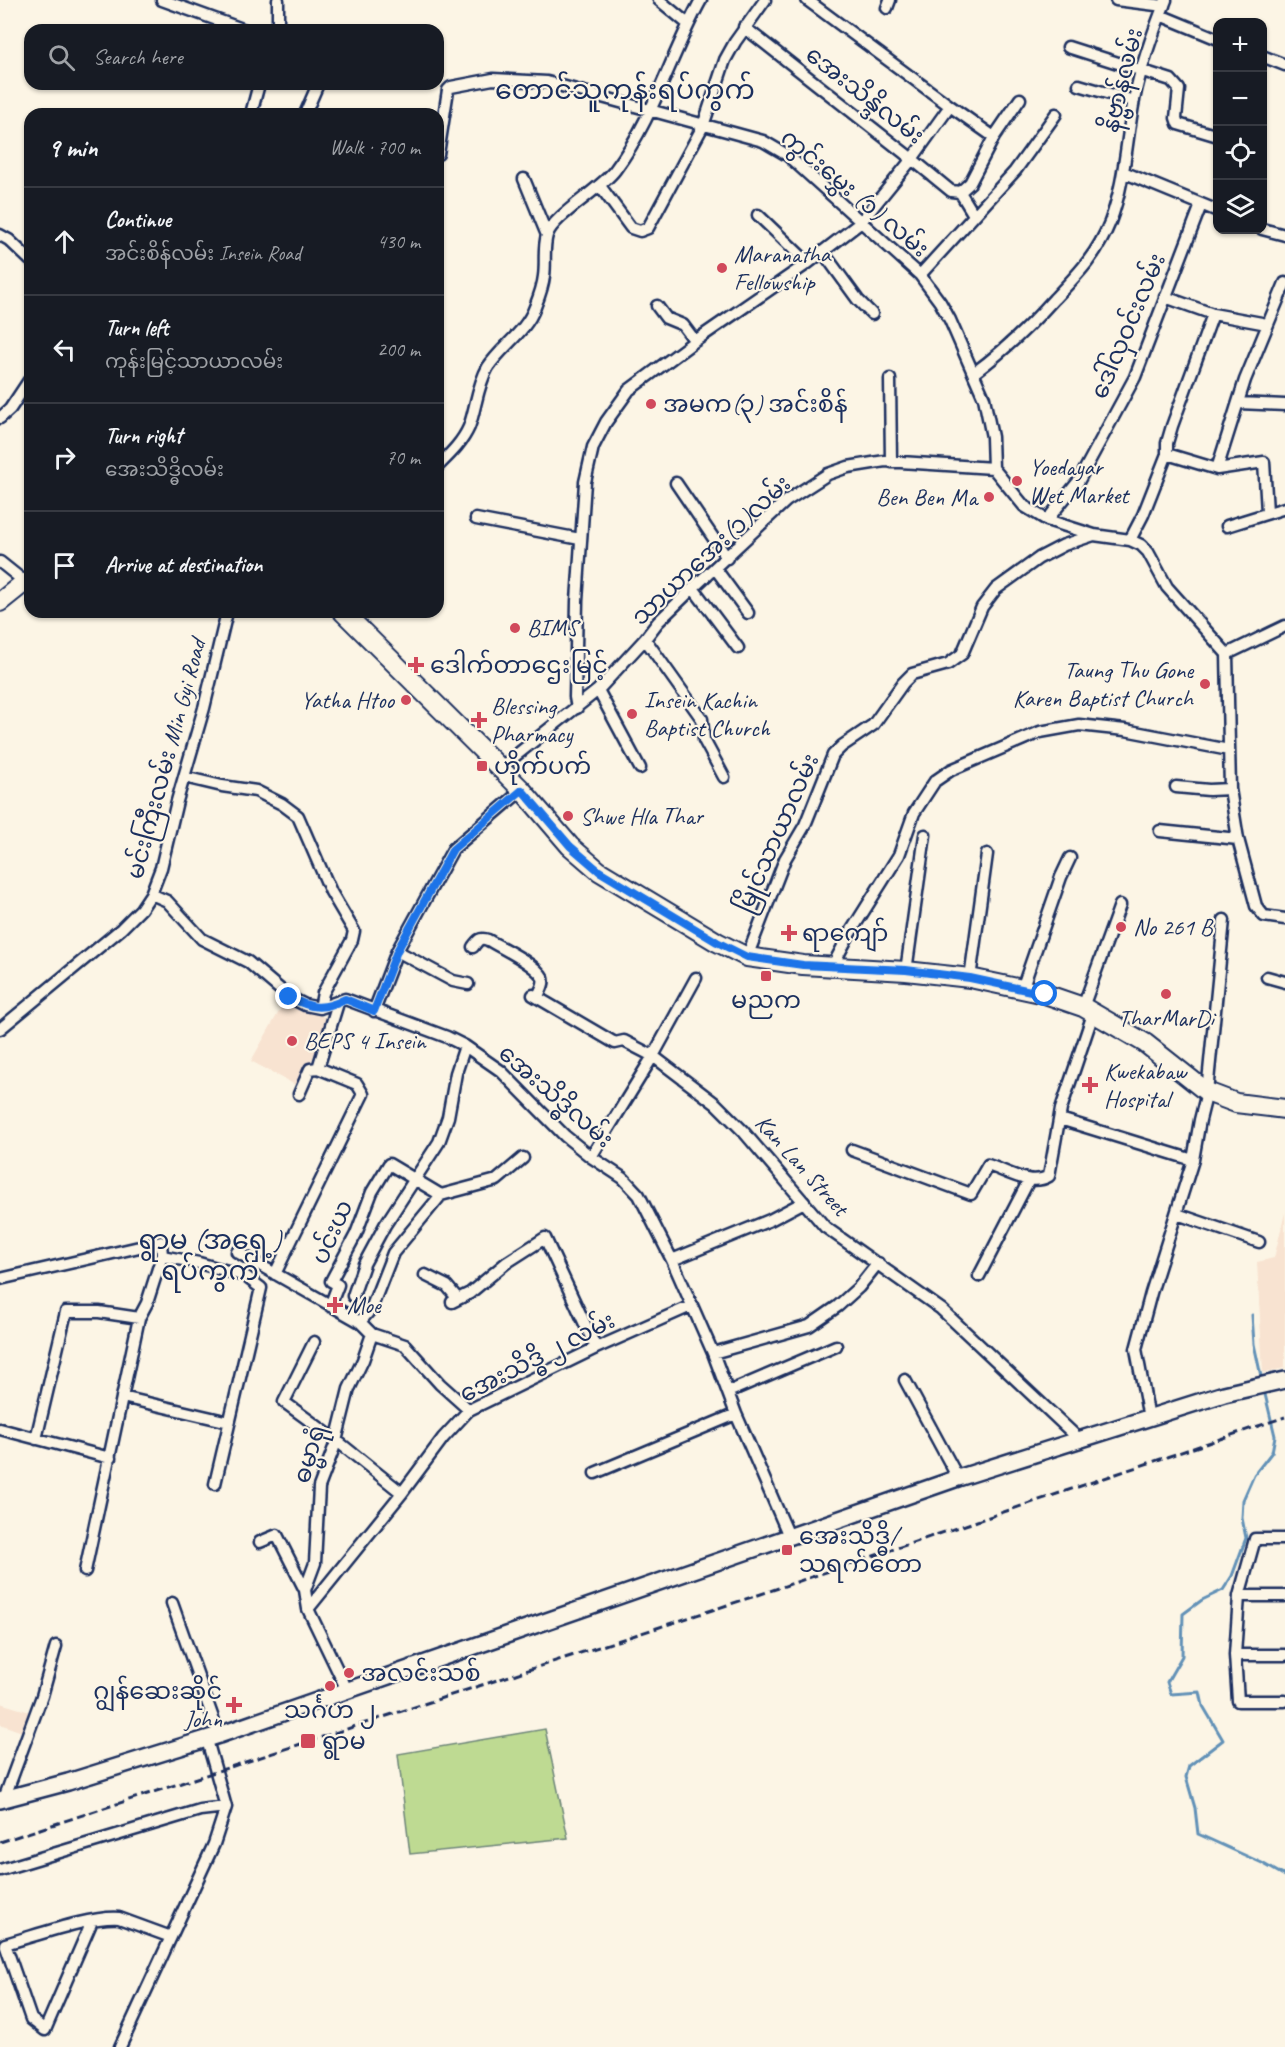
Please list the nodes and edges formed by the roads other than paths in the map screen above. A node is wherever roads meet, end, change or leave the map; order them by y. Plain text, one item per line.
1 (162, 0) edge
2 (278, 0) edge
3 (659, 0) edge
4 (700, 0) edge
5 (765, 0) edge
6 (807, 0) edge
7 (1116, 0) edge
8 (1164, 7) edge
9 (228, 24) edge
10 (277, 24) edge
11 (688, 24) junction
12 (744, 27) junction
13 (1213, 36) edge
14 (1068, 47) dead end
15 (1267, 58) edge
16 (1285, 65) edge
17 (1141, 71) junction
18 (1079, 85) dead end
19 (257, 90) edge
20 (315, 90) edge
21 (1020, 99) dead end
22 (1134, 101) junction
23 (950, 106) junction
24 (252, 108) edge
25 (308, 108) edge
26 (652, 111) junction
27 (1056, 114) dead end
28 (444, 115) edge
29 (703, 126) junction
30 (1213, 134) edge
31 (994, 137) junction
32 (912, 159) junction
33 (1123, 172) junction
34 (524, 179) dead end
35 (600, 186) junction
36 (960, 192) junction
37 (1201, 205) junction
38 (1213, 209) edge
39 (758, 215) dead end
40 (974, 215) junction
41 (860, 223) junction
42 (1267, 230) edge
43 (0, 235) edge
44 (547, 235) junction
45 (1285, 235) edge
46 (823, 252) junction
47 (24, 254) edge
48 (808, 263) junction
49 (920, 275) junction
50 (1285, 283) edge
51 (1166, 297) junction
52 (657, 306) dead end
53 (872, 314) dead end
54 (1213, 314) junction
55 (1267, 324) junction
56 (695, 341) junction
57 (974, 373) junction
58 (890, 379) dead end
59 (24, 388) edge
60 (1238, 403) junction
61 (1285, 405) edge
62 (0, 418) edge
63 (1167, 454) junction
64 (444, 460) edge
65 (891, 462) junction
66 (993, 468) junction
67 (1217, 469) junction
68 (676, 483) dead end
69 (1285, 508) edge
70 (1267, 512) junction
71 (476, 519) dead end
72 (1047, 520) junction
73 (1227, 526) dead end
74 (1094, 535) junction
75 (580, 539) junction
76 (1130, 540) junction
77 (727, 558) junction
78 (0, 562) edge
79 (715, 568) junction
80 (24, 579) edge
81 (24, 585) edge
82 (693, 588) junction
83 (0, 602) edge
84 (748, 613) dead end
85 (226, 618) edge
86 (349, 618) edge
87 (1285, 626) edge
88 (645, 639) junction
89 (738, 648) dead end
90 (1227, 654) junction
91 (598, 690) junction
92 (577, 708) junction
93 (1229, 750) junction
94 (500, 768) junction
95 (640, 768) dead end
96 (184, 777) junction
97 (724, 777) dead end
98 (1176, 787) dead end
99 (1230, 789) junction
100 (522, 790) junction
101 (1160, 831) dead end
102 (925, 835) dead end
103 (1238, 839) junction
104 (987, 854) dead end
105 (1070, 858) dead end
106 (151, 894) junction
107 (1120, 905) dead end
108 (1285, 919) edge
109 (1224, 920) dead end
110 (473, 947) dead end
111 (397, 951) junction
112 (747, 957) junction
113 (833, 965) junction
114 (906, 970) junction
115 (1267, 977) dead end
116 (696, 978) dead end
117 (970, 978) junction
118 (1285, 982) edge
119 (468, 984) dead end
120 (1022, 989) junction
121 (338, 1003) junction
122 (320, 1008) junction
123 (1088, 1010) junction
124 (374, 1011) junction
125 (0, 1029) edge
126 (465, 1046) junction
127 (653, 1056) junction
128 (318, 1068) junction
129 (1207, 1092) junction
130 (299, 1094) dead end
131 (1285, 1109) edge
132 (1060, 1119) junction
133 (852, 1150) dead end
134 (591, 1157) junction
135 (523, 1158) dead end
136 (1193, 1160) junction
137 (414, 1179) junction
138 (1029, 1180) junction
139 (441, 1195) junction
140 (804, 1202) junction
141 (1177, 1215) junction
142 (1258, 1242) dead end
143 (237, 1252) dead end
144 (162, 1256) junction
145 (672, 1260) junction
146 (878, 1263) junction
147 (275, 1274) junction
148 (425, 1275) dead end
149 (980, 1276) dead end
150 (0, 1280) edge
151 (352, 1296) dead end
152 (330, 1306) junction
153 (691, 1306) junction
154 (139, 1318) junction
155 (360, 1322) junction
156 (372, 1334) junction
157 (314, 1342) dead end
158 (836, 1346) dead end
159 (596, 1348) junction
160 (712, 1353) junction
161 (904, 1380) dead end
162 (1273, 1383) edge
163 (728, 1392) junction
164 (122, 1397) junction
165 (469, 1410) junction
166 (736, 1414) junction
167 (1149, 1418) junction
168 (229, 1422) junction
169 (0, 1429) edge
170 (36, 1438) junction
171 (336, 1440) junction
172 (1080, 1440) junction
173 (110, 1458) junction
174 (596, 1473) dead end
175 (958, 1478) junction
176 (215, 1484) dead end
177 (402, 1493) junction
178 (789, 1536) junction
179 (1285, 1539) edge
180 (261, 1542) dead end
181 (85, 1571) dead end
182 (305, 1590) junction
183 (1239, 1596) junction
184 (1285, 1596) edge
185 (172, 1603) dead end
186 (308, 1609) junction
187 (56, 1646) dead end
188 (1235, 1655) junction
189 (1285, 1655) edge
190 (347, 1690) junction
191 (1285, 1701) edge
192 (213, 1738) junction
193 (2, 1799) edge
194 (226, 1807) junction
195 (0, 1870) edge
196 (92, 1921) junction
197 (171, 1936) junction
198 (120, 2047) edge

1 - 9 street
2 - 10 street
3 - 11 street
4 - 11 street
5 - 12 street
6 - 23 street
7 - 8 street
8 - 13 street
8 - 17 street, နိဗ္ဗာန်လမ်း
11 - 26 street
12 - 29 street
12 - 32 street, အေးသိန္ဒိလမ်း
14 - 17 street
15 - 16 street
17 - 22 street, နိဗ္ဗာန်လမ်း
17 - 30 street
18 - 22 street
19 - 24 street
20 - 25 street
21 - 31 street
22 - 33 street, နိဗ္ဗာန်လမ်း
23 - 31 street
23 - 32 street
26 - 28 street, ကွင်းမွှေး (၁) လမ်း
26 - 29 street, ကွင်းမွှေး (၁) လမ်း
26 - 35 street
27 - 40 street
29 - 35 street
29 - 41 street, ကွင်းမွှေး (၁) လမ်း
31 - 36 street
32 - 36 street, အေးသိန္ဒိလမ်း
32 - 41 street
33 - 37 street
33 - 57 street, နိဗ္ဗာန်လမ်း
34 - 44 street
35 - 44 street
36 - 40 street
37 - 38 street
37 - 51 street, ဒေါ်လှဝင်းလမ်း
39 - 48 street
40 - 49 street
41 - 46 street
41 - 49 street, ကွင်းမွှေး (၁) လမ်း
42 - 45 street
43 - 47 street
44 - 64 street
46 - 48 street
46 - 53 street
48 - 56 street
49 - 57 street, ကွင်းမွှေး (၁) လမ်း
50 - 55 street
51 - 54 street
51 - 72 street, ဒေါ်လှဝင်းလမ်း
52 - 56 street
54 - 55 street
54 - 63 street
55 - 60 street
56 - 75 street
57 - 66 street, ကွင်းမွှေး (၁) လမ်း
58 - 65 street
59 - 62 street
60 - 61 street
60 - 67 street
63 - 67 street
63 - 76 street
65 - 66 street, သာယာအေး(၁)လမ်း
65 - 77 street, သာယာအေး(၁)လမ်း
66 - 72 street
67 - 70 street
68 - 77 street
69 - 70 street
70 - 73 street
71 - 75 street
72 - 74 street
74 - 76 street
74 - 112 street, မြိုင်သာယာလမ်း
75 - 92 street
76 - 90 street
77 - 79 street, သာယာအေး(၁)လမ်း
78 - 80 street
79 - 82 street, သာယာအေး(၁)လမ်း
79 - 84 street
81 - 83 main road
82 - 88 street, သာယာအေး(၁)လမ်း
82 - 89 street
85 - 96 street, မင်းကြီးလမ်း Min Gyi Road
86 - 94 main road
87 - 90 street
88 - 91 street, သာယာအေး(၁)လမ်း
88 - 97 street
90 - 93 street
91 - 92 street, သာယာအေး(၁)လမ်း
91 - 95 street
92 - 94 street, သာယာအေး(၁)လမ်း
93 - 99 street
93 - 113 street
94 - 100 main road
96 - 106 street, မင်းကြီးလမ်း Min Gyi Road
96 - 122 street
98 - 99 street
99 - 103 street
100 - 111 street
100 - 112 main road
101 - 103 street
102 - 114 street
103 - 108 street
104 - 117 street
105 - 120 street
106 - 122 street
106 - 125 street, မင်းကြီးလမ်း Min Gyi Road
107 - 123 street
109 - 129 street
110 - 127 street, Kan Lan Street
111 - 119 street
111 - 124 street
112 - 113 main road
113 - 114 main road
114 - 117 main road
115 - 118 street
116 - 127 street
117 - 120 main road
120 - 123 main road
121 - 122 street, အေးသိဒ္ဓိလမ်း
121 - 124 street, အေးသိဒ္ဓိလမ်း
121 - 128 street
123 - 129 main road
123 - 132 street
124 - 126 street, အေးသိဒ္ဓိလမ်း
126 - 134 street, အေးသိဒ္ဓိလမ်း
126 - 137 street
127 - 134 street
127 - 140 street, Kan Lan Street
128 - 130 street
128 - 147 street
129 - 131 main road
129 - 136 street
132 - 136 street
132 - 138 street
133 - 138 street
134 - 145 street, အေးသိဒ္ဓိလမ်း
135 - 139 street
136 - 141 street
137 - 139 street
137 - 151 street
137 - 152 street, ပင်းယ
138 - 149 street
139 - 155 street
140 - 145 street
140 - 146 street, Kan Lan Street
141 - 142 street
141 - 167 street
143 - 147 street
144 - 150 street
144 - 154 street
144 - 168 street
145 - 153 street, အေးသိဒ္ဓိလမ်း
146 - 160 street
146 - 172 street, Kan Lan Street
147 - 152 street
148 - 159 street
152 - 155 street
153 - 159 street, အေးသိဒ္ဓိ ၂ လမ်း
153 - 160 street, အေးသိဒ္ဓိလမ်း
154 - 164 street
154 - 170 street
155 - 156 street
156 - 165 street
156 - 171 street, ဓမ္မာရုံ
157 - 171 street
158 - 163 street
159 - 165 street, အေးသိဒ္ဓိ ၂ လမ်း
160 - 163 street, အေးသိဒ္ဓိလမ်း
161 - 175 street
162 - 167 main road
163 - 166 street, အေးသိဒ္ဓိလမ်း
164 - 168 street
164 - 173 street
165 - 177 street, အေးသိဒ္ဓိ ၂ လမ်း
166 - 174 street
166 - 178 street, အေးသိဒ္ဓိလမ်း
167 - 172 main road
168 - 176 street
169 - 170 street
170 - 173 street
171 - 177 street
171 - 182 street, ဓမ္မာရုံ
172 - 175 main road
173 - 181 street
175 - 178 main road
177 - 186 street, အေးသိဒ္ဓိ ၂ လမ်း
178 - 190 main road
179 - 183 street
180 - 182 street
182 - 186 street
183 - 184 street
183 - 188 street
185 - 192 street
186 - 190 street
187 - 193 street
188 - 189 street
188 - 191 street
190 - 192 main road
192 - 193 main road
192 - 194 street
194 - 195 street
194 - 197 street
196 - 196 street
196 - 197 street
197 - 198 street

